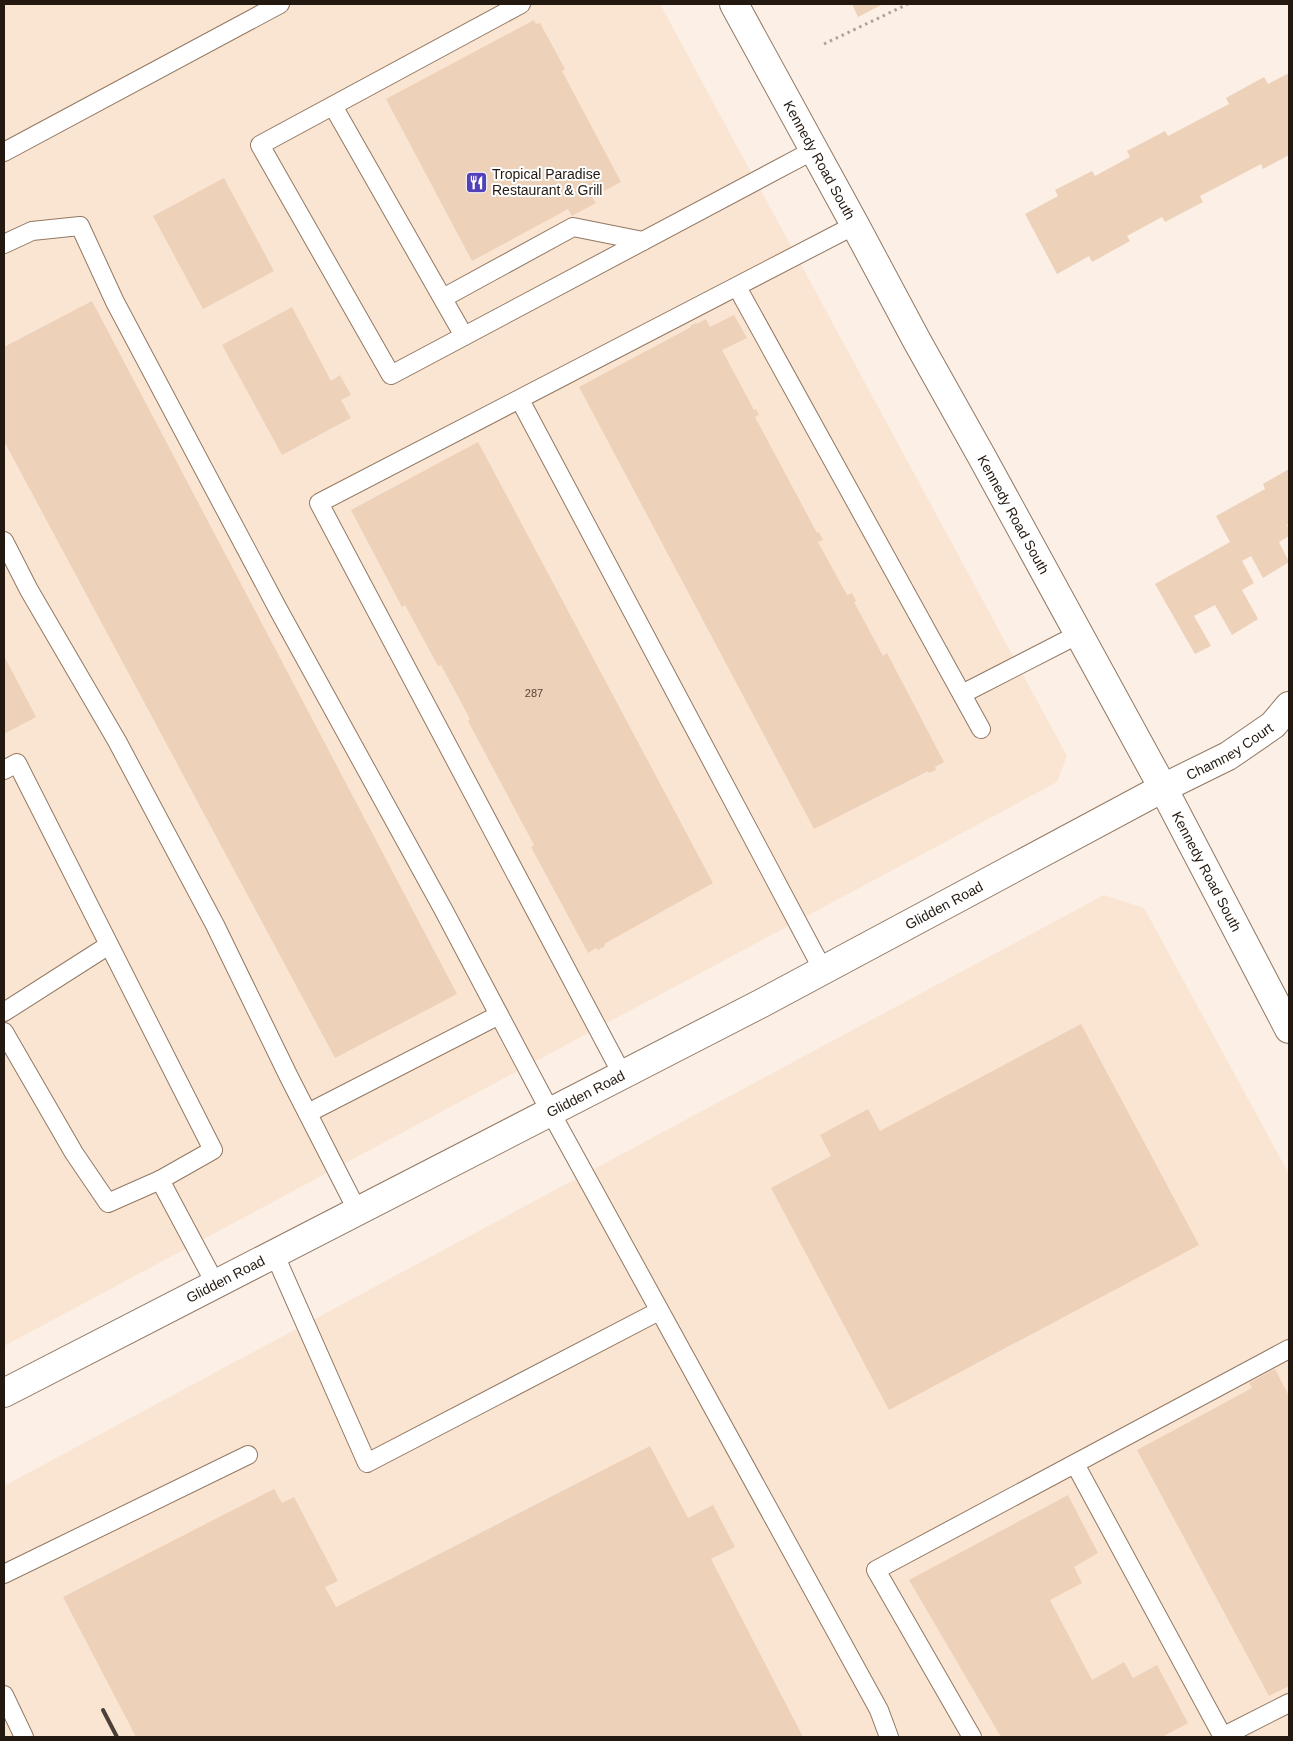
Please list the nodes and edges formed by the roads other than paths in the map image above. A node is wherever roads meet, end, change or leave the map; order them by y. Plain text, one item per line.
1 (280, 4) edge
2 (521, 4) edge
3 (734, 4) edge
4 (333, 106) junction
5 (814, 150) junction
6 (4, 152) edge
7 (856, 225) junction
8 (644, 241) junction
9 (4, 244) edge
10 (737, 287) junction
11 (443, 298) junction
12 (464, 336) junction
13 (520, 400) junction
14 (4, 541) edge
15 (1079, 634) junction
16 (962, 694) junction
17 (1289, 706) edge
18 (981, 729) dead end
19 (4, 770) edge
20 (1163, 788) junction
21 (109, 945) junction
22 (823, 970) junction
23 (4, 1012) edge
24 (499, 1015) junction
25 (1289, 1029) edge
26 (4, 1032) edge
27 (622, 1074) junction
28 (550, 1111) junction
29 (308, 1113) junction
30 (160, 1180) junction
31 (357, 1210) junction
32 (274, 1253) junction
33 (215, 1283) junction
34 (659, 1310) junction
35 (1289, 1349) edge
36 (4, 1393) edge
37 (248, 1455) dead end
38 (1075, 1464) junction
39 (4, 1574) edge
40 (4, 1695) edge
41 (1289, 1703) edge
42 (24, 1737) edge
43 (889, 1737) edge
44 (972, 1737) edge
45 (1222, 1737) edge

1 - 6 lane
2 - 4 lane
3 - 5 street, Kennedy Road South
4 - 11 lane
4 - 12 lane
5 - 7 street, Kennedy Road South
5 - 8 lane
7 - 10 lane
7 - 15 street, Kennedy Road South
8 - 11 lane
8 - 12 lane
9 - 24 lane
10 - 13 lane
10 - 16 lane
11 - 12 lane
13 - 22 lane
13 - 27 lane
14 - 29 lane
15 - 16 lane
15 - 20 street, Kennedy Road South
16 - 18 lane
17 - 20 street, Chamney Court
19 - 21 lane
20 - 22 street, Glidden Road
20 - 25 street, Kennedy Road South
21 - 23 lane
21 - 30 lane
22 - 27 street, Glidden Road
24 - 28 lane
24 - 29 lane
26 - 30 lane
27 - 28 street, Glidden Road
28 - 31 street, Glidden Road
28 - 34 lane
29 - 31 lane
30 - 33 lane
31 - 32 street, Glidden Road
32 - 33 street, Glidden Road
32 - 34 lane
33 - 36 street, Glidden Road
34 - 43 lane
35 - 38 lane
37 - 39 lane
38 - 44 lane
38 - 45 lane
40 - 42 lane
41 - 45 lane

